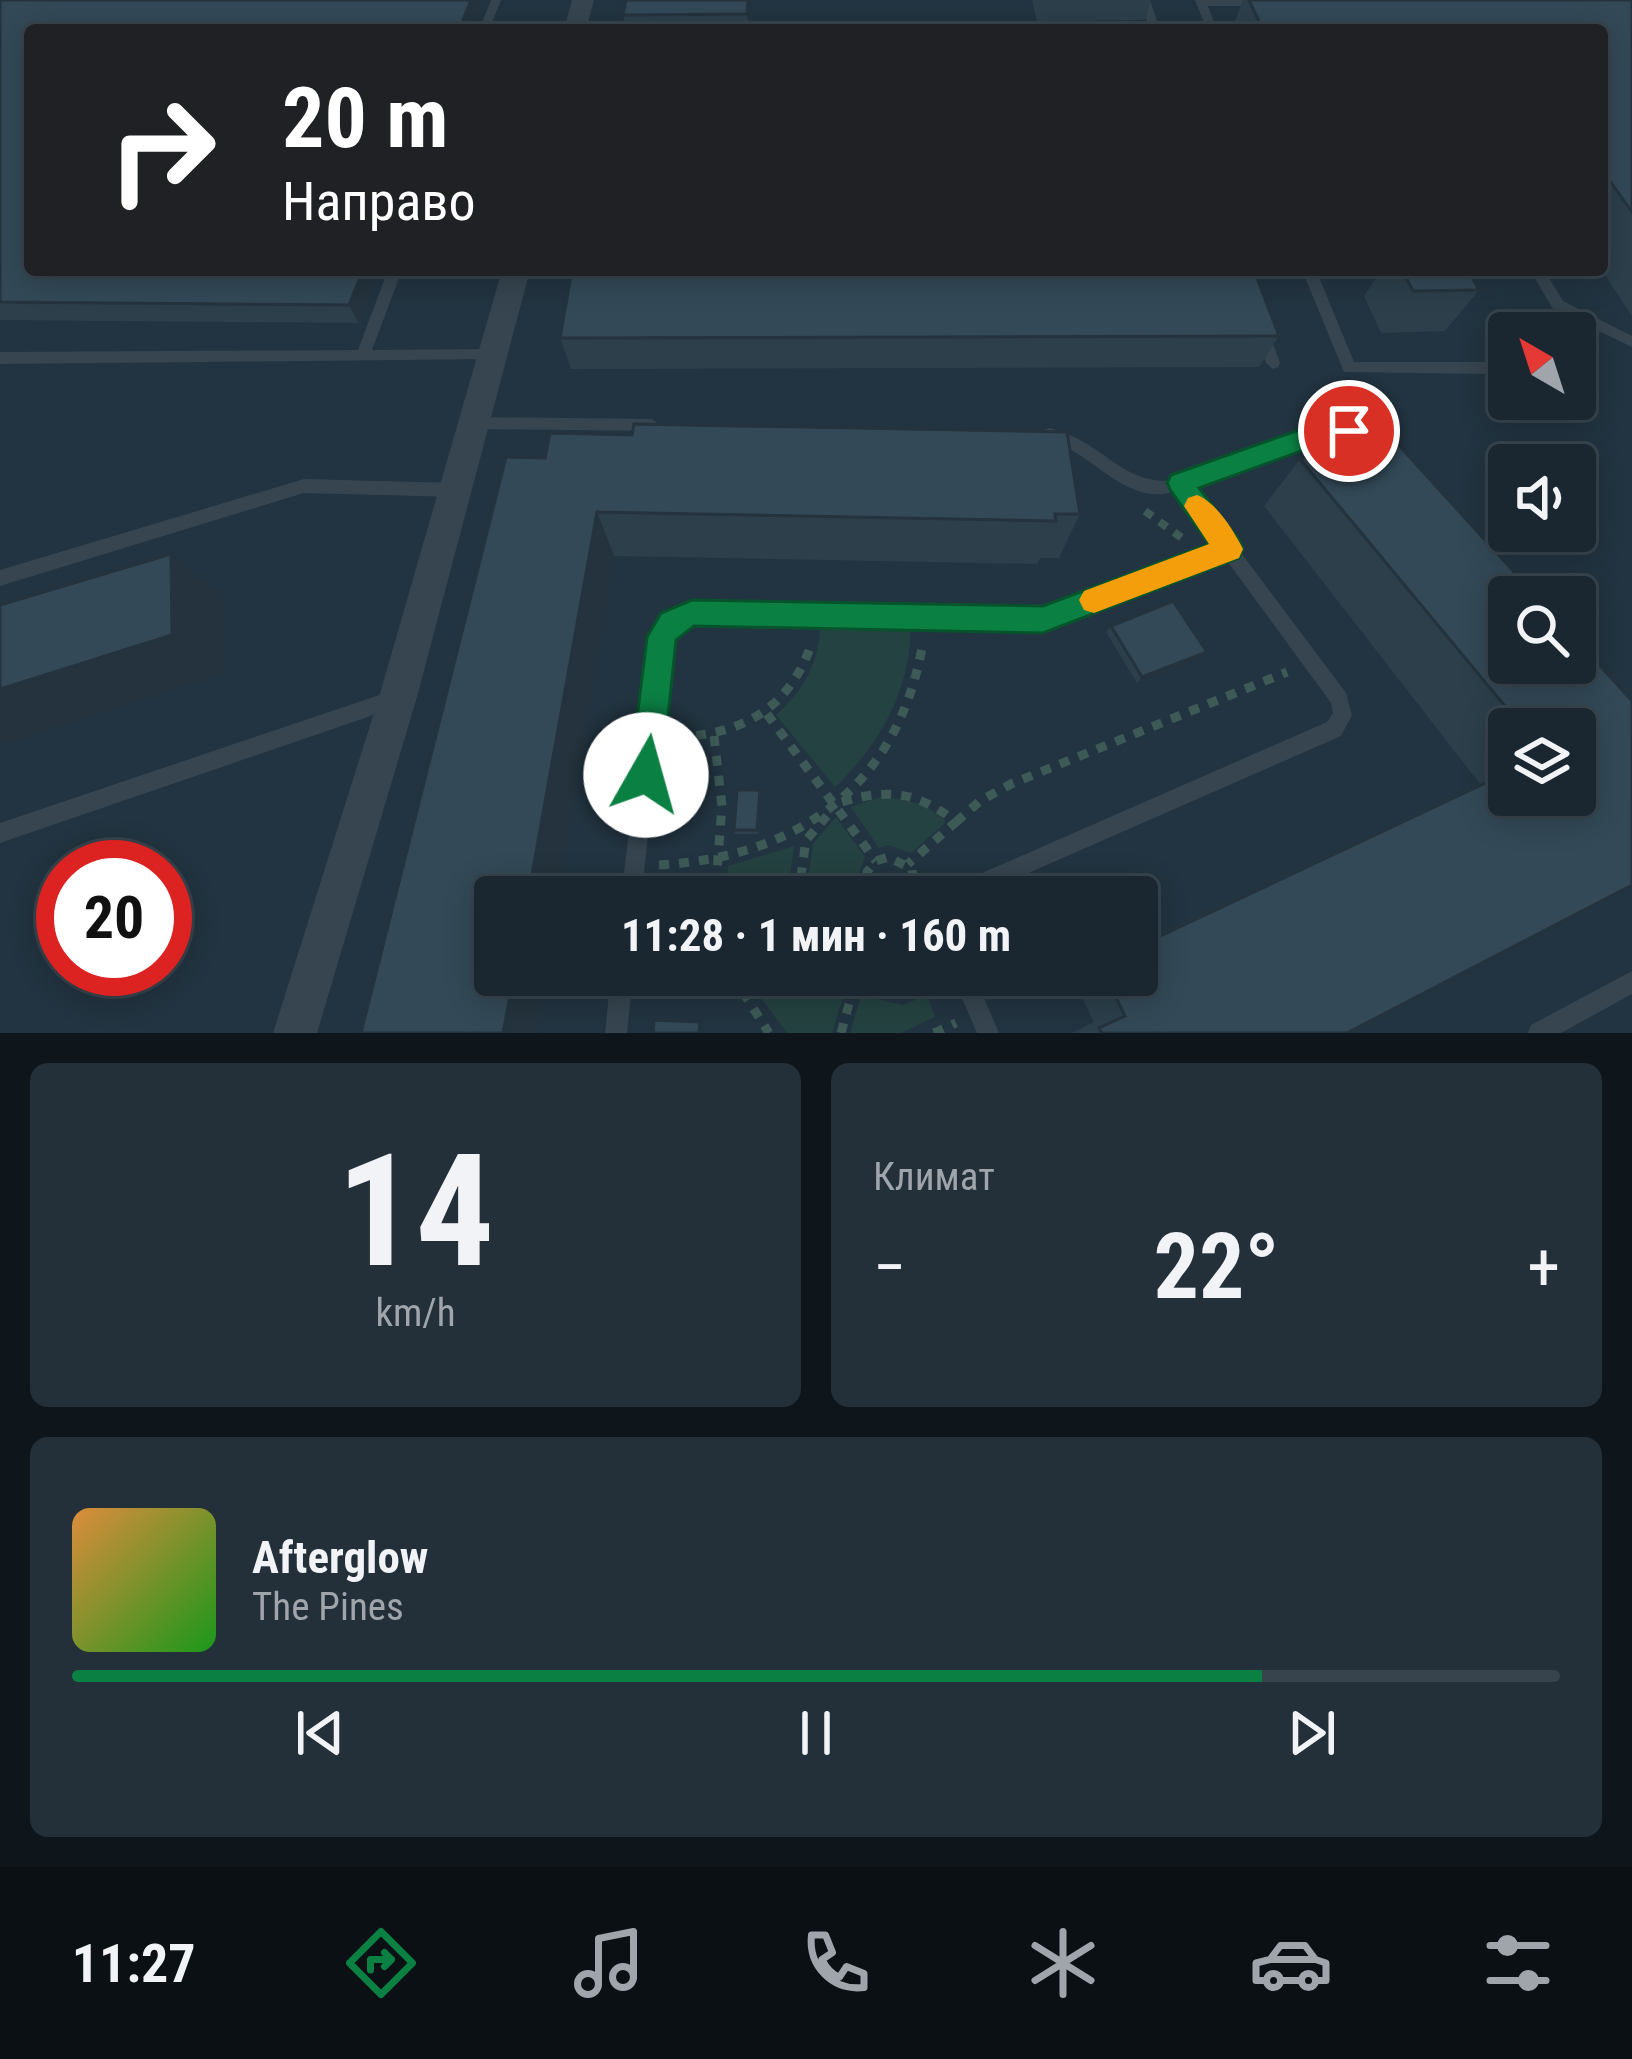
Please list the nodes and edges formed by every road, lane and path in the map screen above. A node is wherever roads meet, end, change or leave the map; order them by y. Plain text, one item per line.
1 (1200, 2) edge
2 (1272, 4) edge
3 (393, 276) edge
4 (514, 276) edge
5 (1311, 276) edge
6 (1541, 276) edge
7 (1253, 307) edge
8 (1632, 342) edge
9 (494, 355) junction
10 (363, 356) junction
11 (0, 358) edge
12 (1273, 363) edge
13 (1488, 368) dead end
14 (475, 423) junction
15 (681, 426) edge
16 (1033, 432) edge
17 (1391, 459) edge
18 (1180, 483) junction
19 (456, 490) junction
20 (1229, 549) junction
21 (0, 578) edge
22 (813, 615) junction
23 (923, 617) junction
24 (1312, 662) junction
25 (398, 698) junction
26 (766, 714) junction
27 (651, 731) junction
28 (714, 736) junction
29 (838, 804) junction
30 (956, 822) junction
31 (0, 833) edge
32 (718, 861) junction
33 (876, 861) junction
34 (635, 864) junction
35 (908, 865) junction
36 (634, 876) edge
37 (717, 876) edge
38 (801, 876) edge
39 (867, 876) edge
40 (914, 876) edge
41 (998, 876) edge
42 (1632, 982) edge
43 (620, 996) edge
44 (745, 996) edge
45 (849, 996) edge
46 (972, 996) edge
47 (295, 1033) edge
48 (616, 1033) edge
49 (769, 1033) edge
50 (841, 1033) edge
51 (988, 1033) edge
52 (1539, 1033) edge

1 - 2 lane
3 - 10 lane
4 - 9 street
5 - 13 lane
6 - 8 lane
7 - 12 lane
9 - 10 lane
9 - 14 street
10 - 11 lane
14 - 15 lane
14 - 19 street
16 - 18 lane
17 - 18 lane
18 - 20 lane
19 - 21 lane
19 - 25 street
20 - 23 lane
20 - 24 lane
22 - 23 lane
22 - 26 path
22 - 27 lane
23 - 29 path
24 - 30 path
24 - 41 lane
25 - 31 lane
25 - 47 street
26 - 28 path
26 - 29 path
27 - 28 path
27 - 34 lane
28 - 32 path
29 - 30 path
29 - 32 path
29 - 33 path
29 - 38 path
30 - 35 path
32 - 34 path
32 - 37 path
33 - 35 path
33 - 39 path
34 - 36 lane
35 - 40 path
42 - 52 lane
43 - 48 lane
44 - 49 path
45 - 50 path
46 - 51 lane

